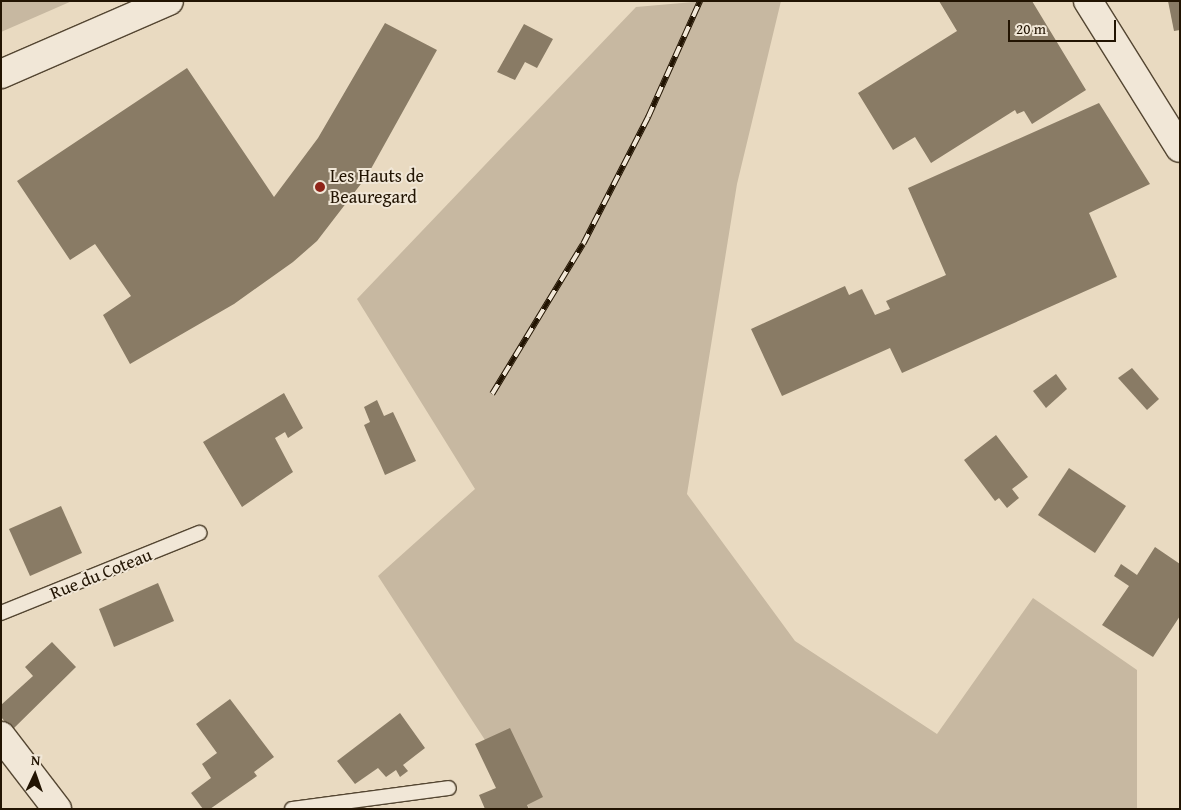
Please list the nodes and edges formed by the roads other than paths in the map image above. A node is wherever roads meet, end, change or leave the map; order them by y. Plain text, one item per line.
1 (168, 1) edge
2 (1088, 1) edge
3 (1, 74) edge
4 (1180, 148) edge
5 (199, 533) dead end
6 (1, 613) edge
7 (1, 736) edge
8 (449, 788) dead end
9 (57, 809) edge
10 (292, 809) edge

1 - 3 street
2 - 4 street
5 - 6 lane, Rue du Coteau
7 - 9 street
8 - 10 lane

